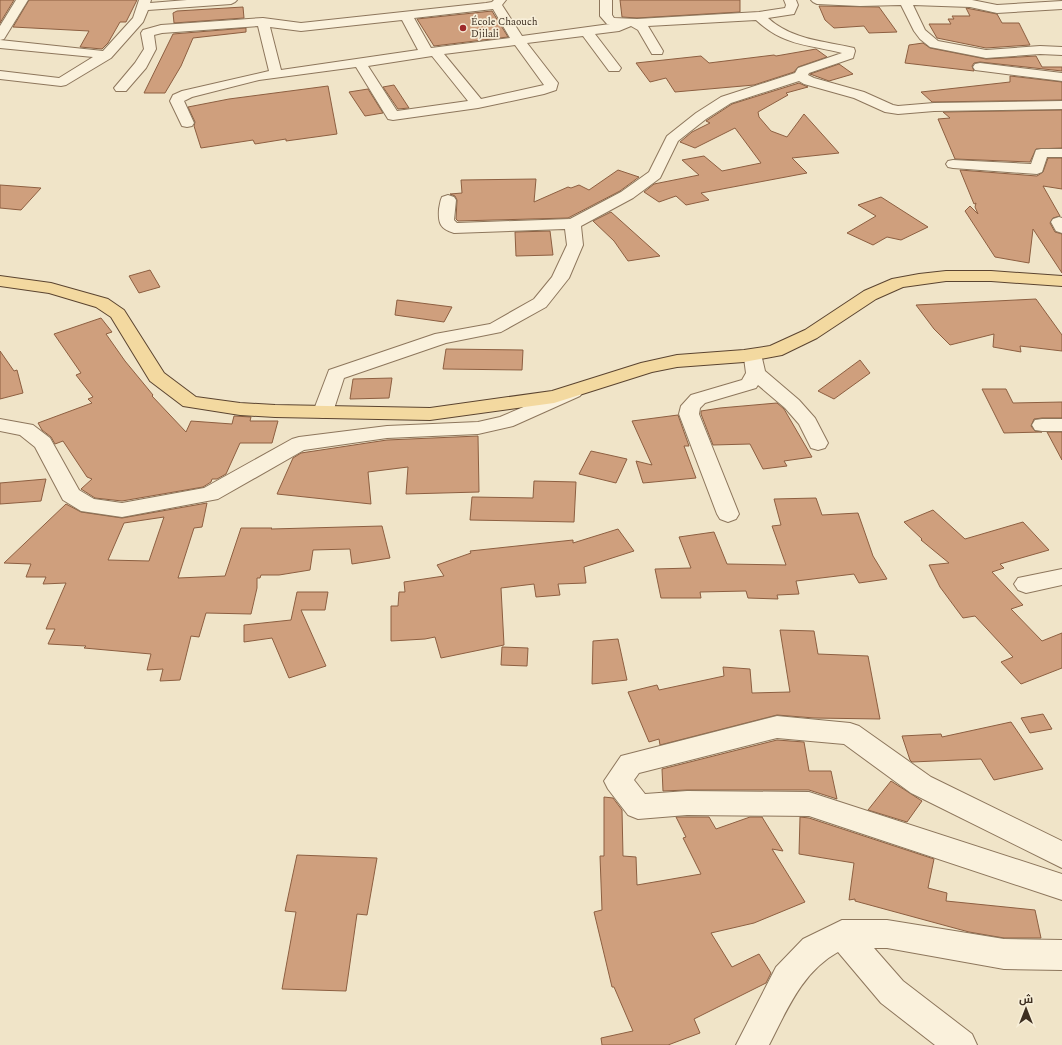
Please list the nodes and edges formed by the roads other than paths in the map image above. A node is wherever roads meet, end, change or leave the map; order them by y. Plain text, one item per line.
1 (22, 0) edge
2 (231, 0) edge
3 (606, 0) edge
4 (790, 0) edge
5 (817, 0) edge
6 (498, 2) edge
7 (906, 2) junction
8 (145, 3) edge
9 (1062, 5) edge
10 (406, 16) junction
11 (759, 16) junction
12 (263, 22) junction
13 (634, 22) junction
14 (586, 31) junction
15 (0, 36) edge
16 (518, 40) junction
17 (0, 44) edge
18 (657, 51) dead end
19 (1062, 51) edge
20 (435, 52) junction
21 (418, 54) junction
22 (106, 55) junction
23 (360, 63) junction
24 (980, 67) dead end
25 (614, 68) dead end
26 (276, 74) junction
27 (0, 76) edge
28 (801, 76) junction
29 (1062, 76) edge
30 (121, 88) dead end
31 (478, 104) junction
32 (1062, 105) edge
33 (188, 123) dead end
34 (1062, 153) edge
35 (953, 164) dead end
36 (448, 200) dead end
37 (573, 224) junction
38 (0, 281) edge
39 (1062, 281) edge
40 (754, 364) junction
41 (574, 392) junction
42 (323, 412) junction
43 (0, 424) edge
44 (1042, 425) dead end
45 (1062, 425) edge
46 (818, 443) dead end
47 (728, 514) dead end
48 (1062, 578) edge
49 (1026, 584) dead end
50 (1062, 855) edge
51 (1062, 887) edge
52 (842, 934) junction
53 (1062, 955) edge
54 (752, 1045) edge
55 (962, 1045) edge

1 - 15 street
2 - 8 street
3 - 13 street
4 - 11 street
5 - 7 street
6 - 10 street
6 - 16 street
7 - 9 street
7 - 19 street
8 - 22 street
10 - 12 street
10 - 21 street
11 - 13 street
11 - 28 street
12 - 26 street
12 - 30 street
13 - 14 street
13 - 18 street
14 - 16 street
14 - 25 street
16 - 20 street
16 - 31 street
17 - 22 street
20 - 21 street
20 - 31 street
21 - 23 street
22 - 27 street
23 - 26 street
23 - 31 street
24 - 29 street
26 - 33 street
28 - 32 street
28 - 37 street
34 - 35 street
36 - 37 street
37 - 42 street
38 - 42 main road
39 - 40 main road
40 - 41 main road
40 - 46 street
40 - 47 street
41 - 42 main road
41 - 43 street
44 - 45 street
48 - 49 street
50 - 51 street
52 - 53 street
52 - 54 street
52 - 55 street

